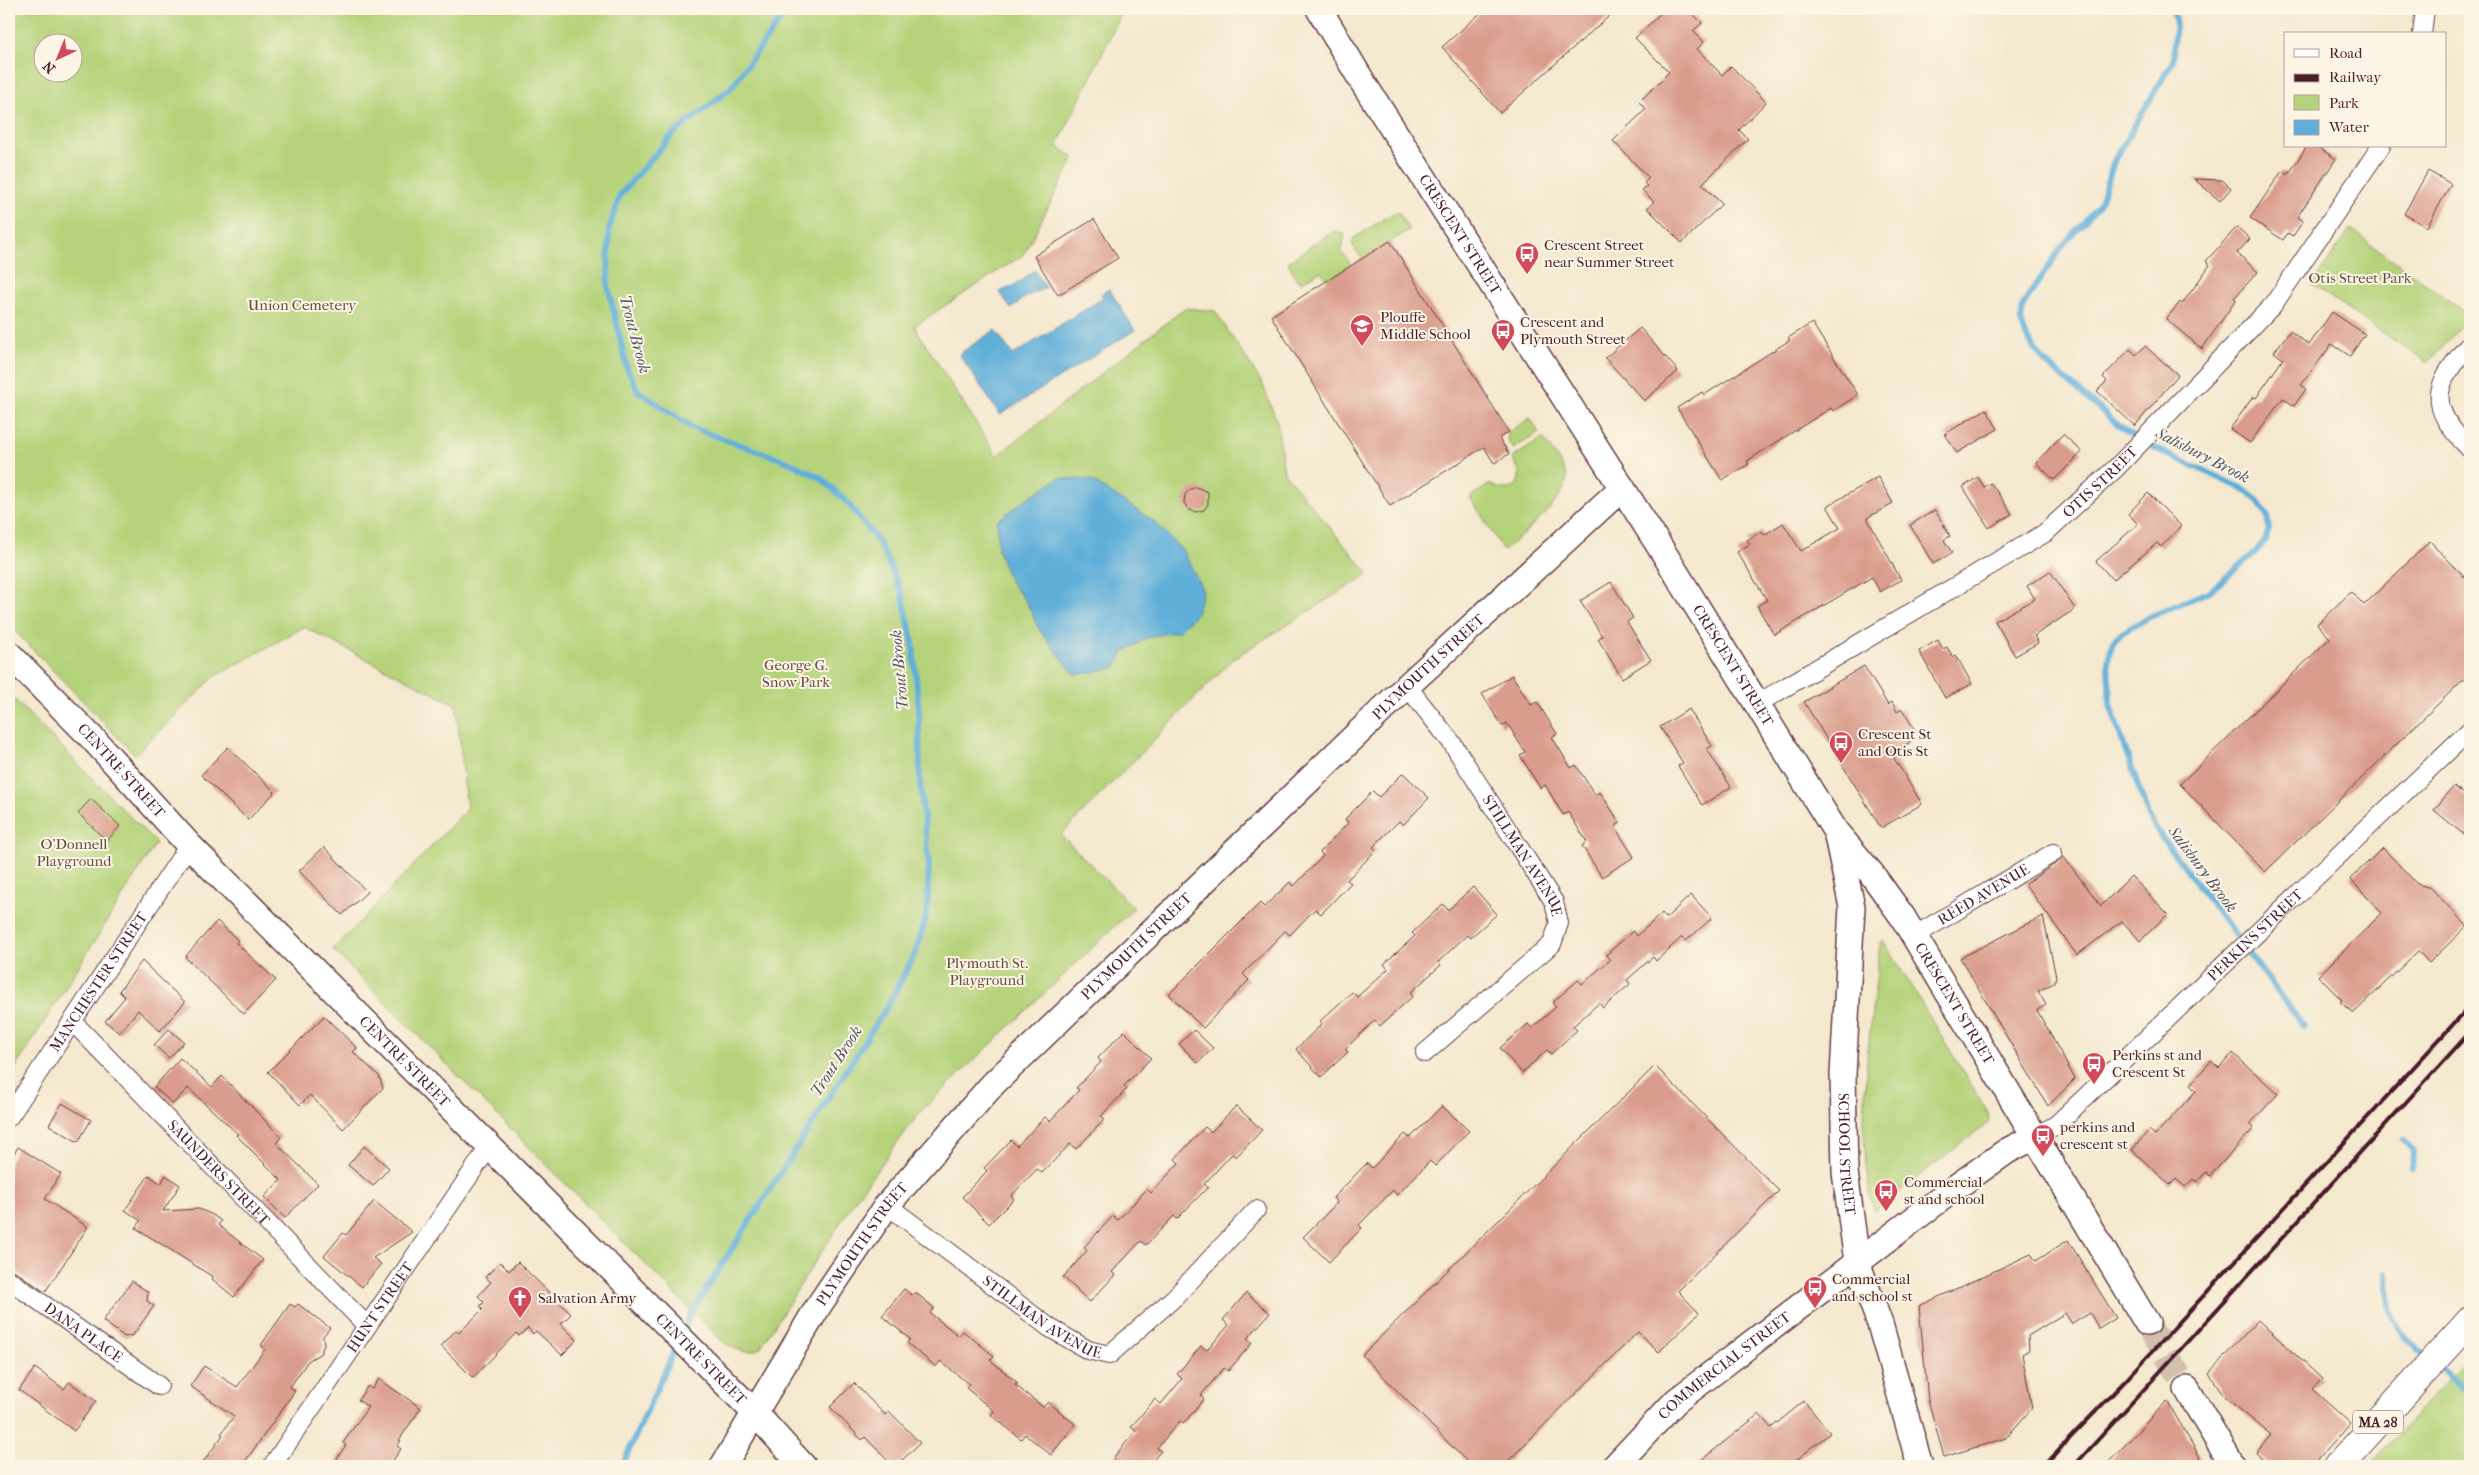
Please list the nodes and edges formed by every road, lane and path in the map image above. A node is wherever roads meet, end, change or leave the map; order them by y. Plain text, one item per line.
1 (1320, 9) edge
2 (2426, 9) edge
3 (2422, 32) edge
4 (2380, 148) edge
5 (2470, 344) edge
6 (2470, 449) edge
7 (1622, 488) junction
8 (9, 654) edge
9 (1407, 686) junction
10 (1757, 704) junction
11 (2470, 730) edge
12 (1836, 832) junction
13 (189, 845) junction
14 (2053, 853) dead end
15 (1914, 936) junction
16 (72, 1021) junction
17 (1426, 1053) dead end
18 (9, 1117) edge
19 (2036, 1136) junction
20 (489, 1147) junction
21 (887, 1205) junction
22 (1256, 1210) dead end
23 (1857, 1262) junction
24 (9, 1280) edge
25 (2470, 1321) edge
26 (2147, 1323) tunnel mouth
27 (366, 1325) junction
28 (159, 1386) dead end
29 (2187, 1389) tunnel mouth
30 (755, 1413) junction
31 (272, 1466) edge
32 (723, 1466) edge
33 (803, 1466) edge
34 (1615, 1466) edge
35 (1920, 1466) edge
36 (2233, 1466) edge
37 (2338, 1466) edge

1 - 7 main road, CRESCENT STREET
2 - 3 street
4 - 10 street, OTIS STREET
5 - 6 street
7 - 9 main road, PLYMOUTH STREET
7 - 10 main road, CRESCENT STREET
8 - 13 main road, CENTRE STREET
9 - 17 street, STILLMAN AVENUE
9 - 21 main road, PLYMOUTH STREET
10 - 12 main road, CRESCENT STREET
11 - 19 street, PERKINS STREET
12 - 15 main road, CRESCENT STREET
12 - 23 main road, SCHOOL STREET
13 - 16 street, MANCHESTER STREET
13 - 20 main road, CENTRE STREET
14 - 15 street, REED AVENUE
15 - 19 main road, CRESCENT STREET
16 - 18 street, MANCHESTER STREET
16 - 27 street, SAUNDERS STREET
19 - 23 main road, COMMERCIAL STREET
19 - 26 main road, CRESCENT STREET
20 - 27 street, HUNT STREET
20 - 30 main road, CENTRE STREET
21 - 22 street, STILLMAN AVENUE
21 - 30 main road, PLYMOUTH STREET
23 - 34 main road, COMMERCIAL STREET
23 - 35 main road, SCHOOL STREET
24 - 28 street, DANA PLACE
25 - 37 main road, MA 28
27 - 31 street, HUNT STREET
29 - 36 main road
30 - 32 main road, PLYMOUTH STREET
30 - 33 main road, CENTRE STREET

